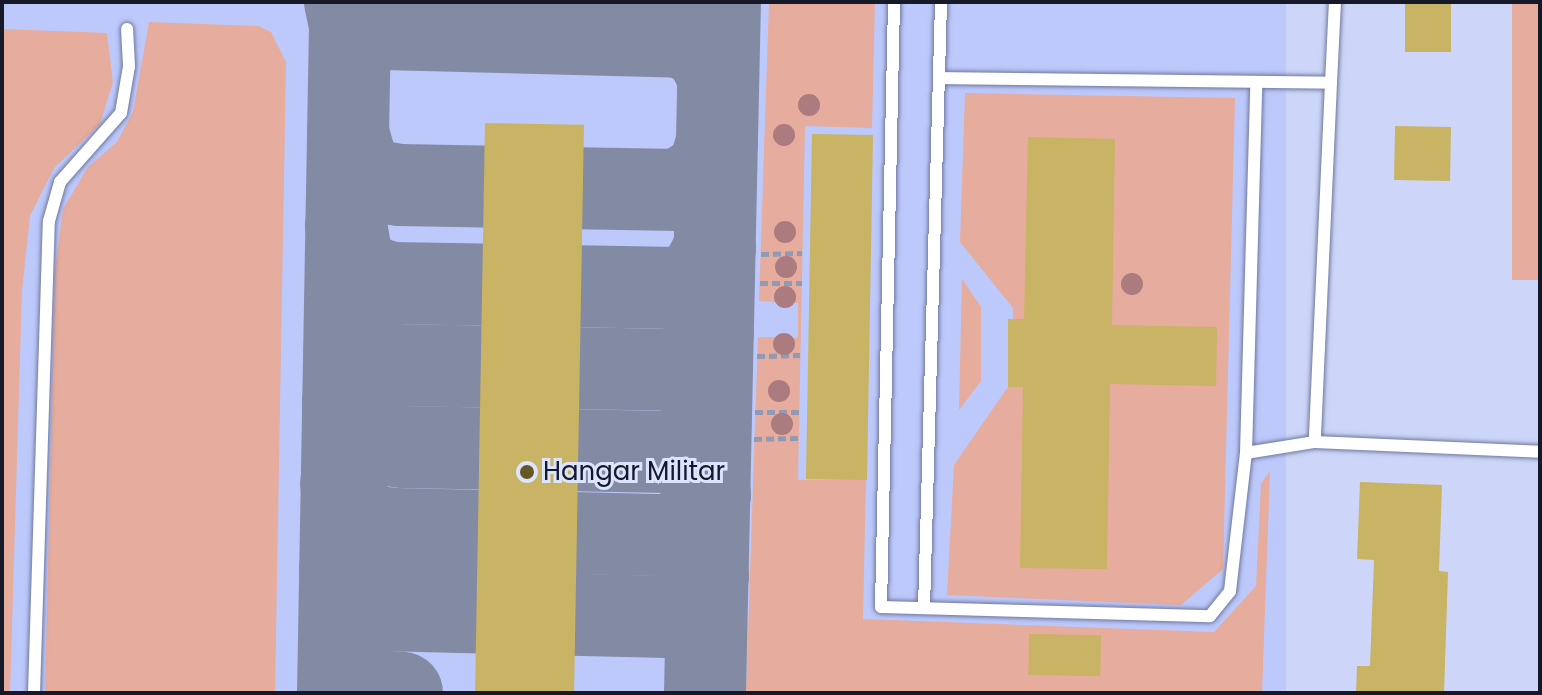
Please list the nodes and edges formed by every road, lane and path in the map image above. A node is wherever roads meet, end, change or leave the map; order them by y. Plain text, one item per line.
1 (894, 2) edge
2 (941, 2) edge
3 (1335, 2) edge
4 (127, 29) dead end
5 (939, 78) junction
6 (1331, 83) junction
7 (1256, 84) junction
8 (802, 253) dead end
9 (761, 254) dead end
10 (760, 283) dead end
11 (802, 283) dead end
12 (800, 355) dead end
13 (757, 356) dead end
14 (755, 412) dead end
15 (799, 412) dead end
16 (798, 438) dead end
17 (754, 439) dead end
18 (1315, 442) junction
19 (1540, 452) edge
20 (1246, 453) junction
21 (924, 608) junction
22 (34, 693) edge

1 - 21 lane
2 - 5 lane
3 - 6 lane
4 - 22 lane
5 - 7 lane
5 - 21 lane
6 - 7 lane
6 - 18 lane
7 - 20 lane
8 - 9 path
10 - 11 path
12 - 13 path
14 - 15 path
16 - 17 path
18 - 19 lane
18 - 20 lane
20 - 21 lane

